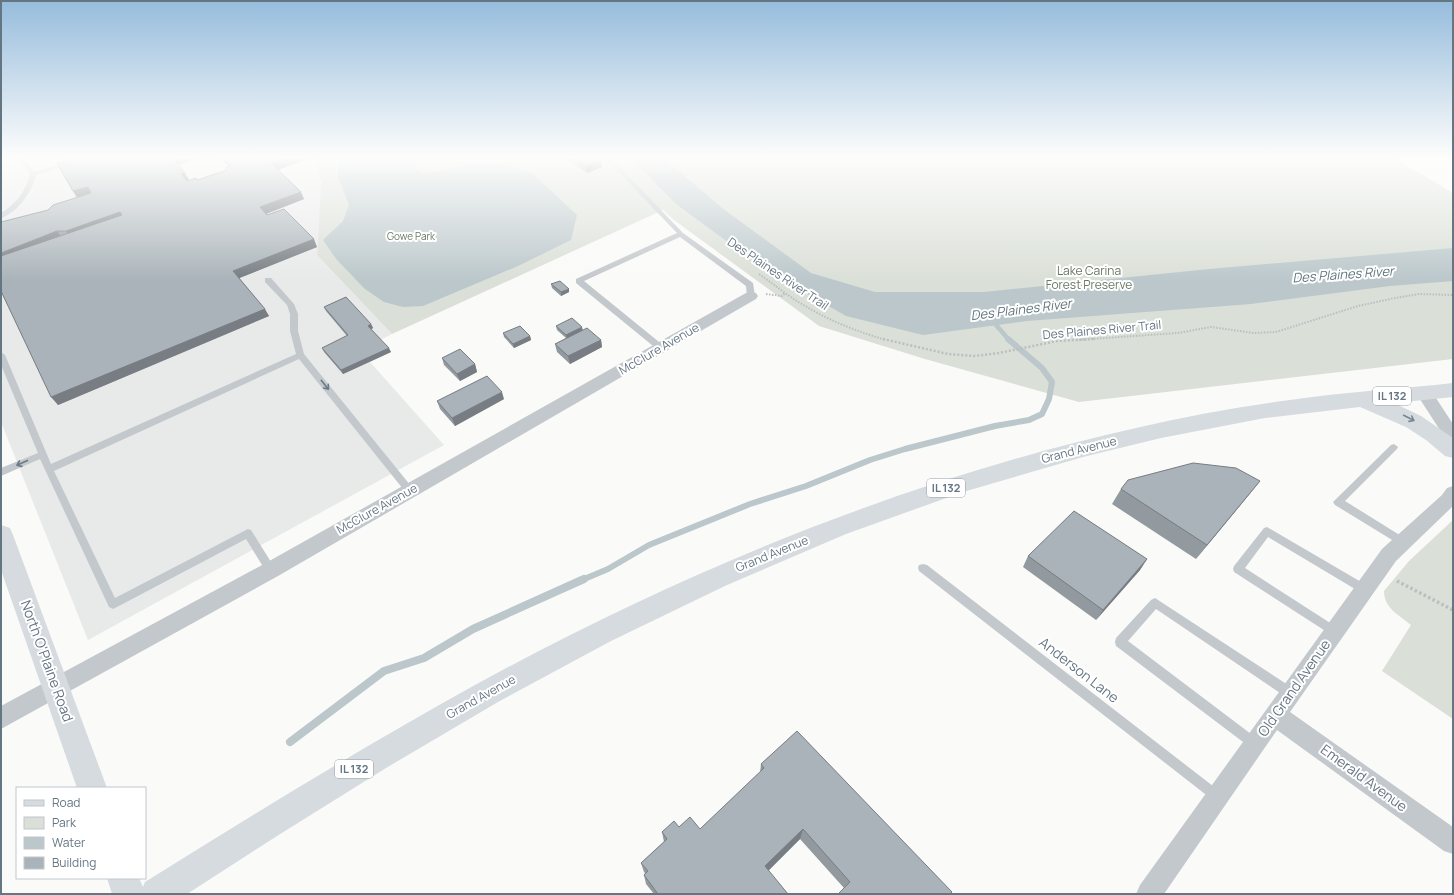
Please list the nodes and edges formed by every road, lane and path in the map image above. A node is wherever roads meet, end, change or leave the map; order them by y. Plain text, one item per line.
1 (22, 198) edge
2 (646, 198) edge
3 (1, 215) edge
4 (681, 234) junction
5 (755, 271) dead end
6 (268, 280) dead end
7 (785, 293) junction
8 (1453, 294) edge
9 (751, 296) junction
10 (661, 348) junction
11 (1, 354) edge
12 (300, 355) junction
13 (1453, 390) edge
14 (1424, 393) junction
15 (1359, 399) junction
16 (1453, 439) edge
17 (1394, 446) dead end
18 (43, 454) junction
19 (49, 469) junction
20 (1, 472) edge
21 (410, 491) junction
22 (1453, 493) edge
23 (1, 535) edge
24 (1402, 542) junction
25 (923, 568) dead end
26 (271, 570) junction
27 (1397, 581) dead end
28 (1364, 589) junction
29 (1453, 610) edge
30 (1334, 631) junction
31 (56, 688) junction
32 (1290, 694) junction
33 (1275, 715) junction
34 (1, 718) edge
35 (1255, 744) junction
36 (92, 787) edge
37 (1218, 797) junction
38 (1453, 842) edge
39 (124, 879) edge
40 (129, 894) edge
41 (157, 894) edge
42 (1149, 894) edge

1 - 3 lane
2 - 4 lane
4 - 9 lane
4 - 10 lane
5 - 7 path, Des Plaines River Trail
6 - 12 lane
7 - 8 path, Des Plaines River Trail
7 - 9 path
9 - 10 street, McClure Avenue
10 - 21 street, McClure Avenue
11 - 18 lane
12 - 19 lane
12 -> 21 lane
13 - 14 main road, Grand Avenue / IL 132
14 - 15 main road, Grand Avenue / IL 132
14 - 16 street
15 -> 16 main road
15 - 41 main road, Grand Avenue / IL 132
17 - 24 lane
18 - 19 lane
18 -> 20 lane
19 - 26 lane
21 - 26 street, McClure Avenue
22 - 24 street, Old Grand Avenue
23 - 31 main road, North O'Plaine Road
24 - 28 street, Old Grand Avenue
25 - 37 lane, Anderson Lane
26 - 31 street, McClure Avenue
27 - 29 path
28 - 30 street, Old Grand Avenue
28 - 30 lane
30 - 32 street, Old Grand Avenue
31 - 34 street, McClure Avenue
31 - 36 main road, North O'Plaine Road
32 - 33 street, Old Grand Avenue
32 - 35 lane
33 - 35 street, Old Grand Avenue
33 - 38 street, Emerald Avenue
35 - 37 street, Old Grand Avenue
37 - 42 street, Old Grand Avenue
39 - 40 main road

